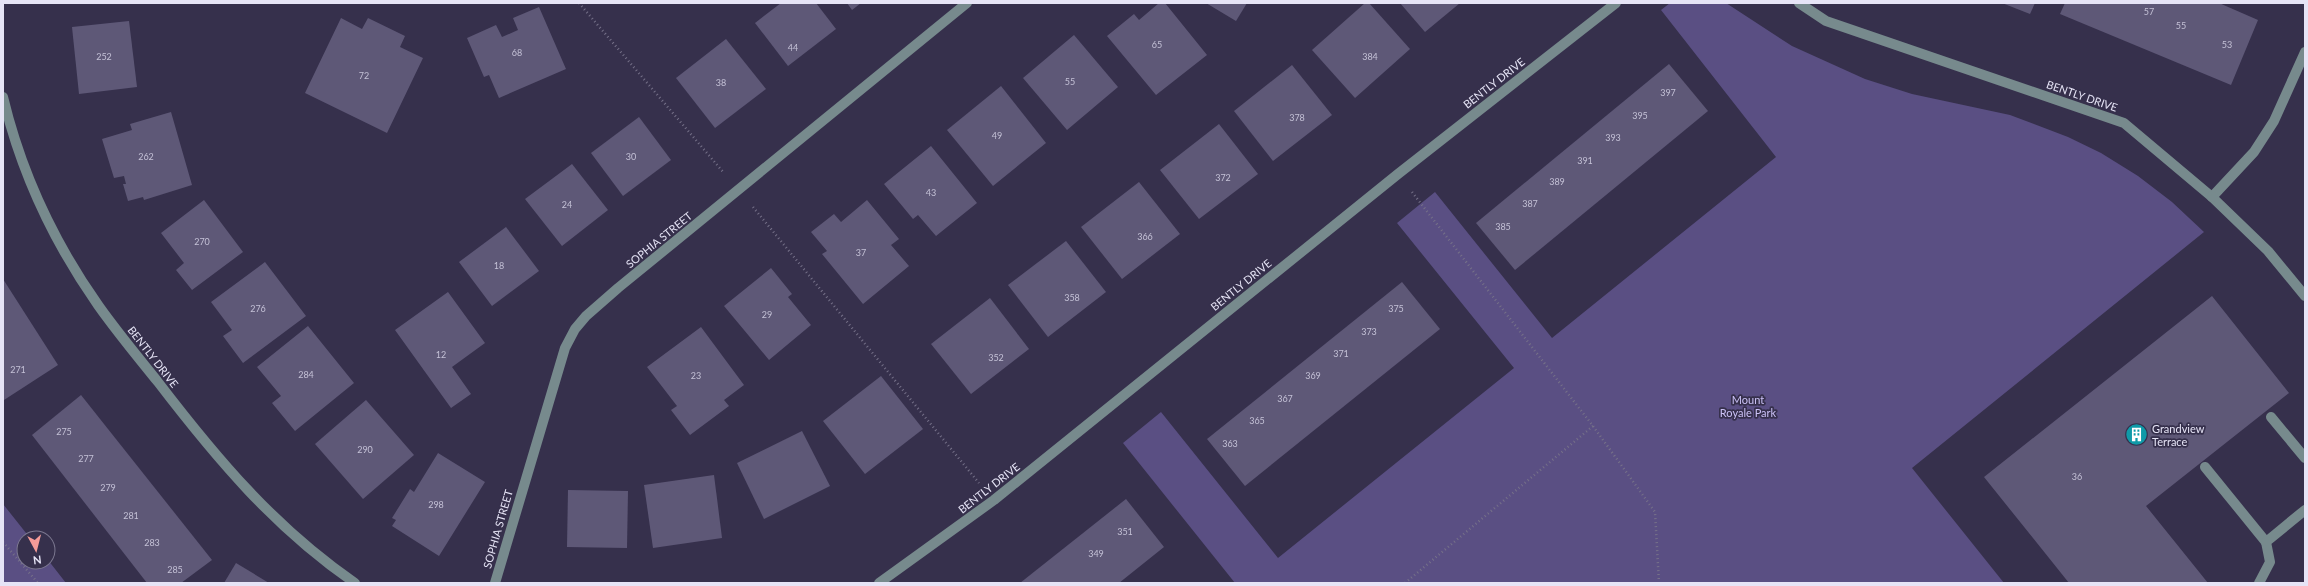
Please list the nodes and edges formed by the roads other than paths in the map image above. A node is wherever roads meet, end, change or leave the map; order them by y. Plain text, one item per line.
1 (967, 3) edge
2 (1616, 3) edge
3 (1799, 3) edge
4 (2305, 52) edge
5 (3, 97) edge
6 (2212, 197) junction
7 (2305, 296) edge
8 (2271, 417) dead end
9 (2305, 458) edge
10 (2205, 467) dead end
11 (2305, 510) edge
12 (2266, 542) junction
13 (355, 583) edge
14 (495, 583) edge
15 (879, 583) edge
16 (2259, 583) edge

1 - 14 street, SOPHIA STREET
2 - 15 street, BENTLY DRIVE
3 - 6 street, BENTLY DRIVE
4 - 6 street
5 - 13 street, BENTLY DRIVE
6 - 7 street, BENTLY DRIVE
8 - 9 street
10 - 12 street
11 - 12 street
12 - 16 street

